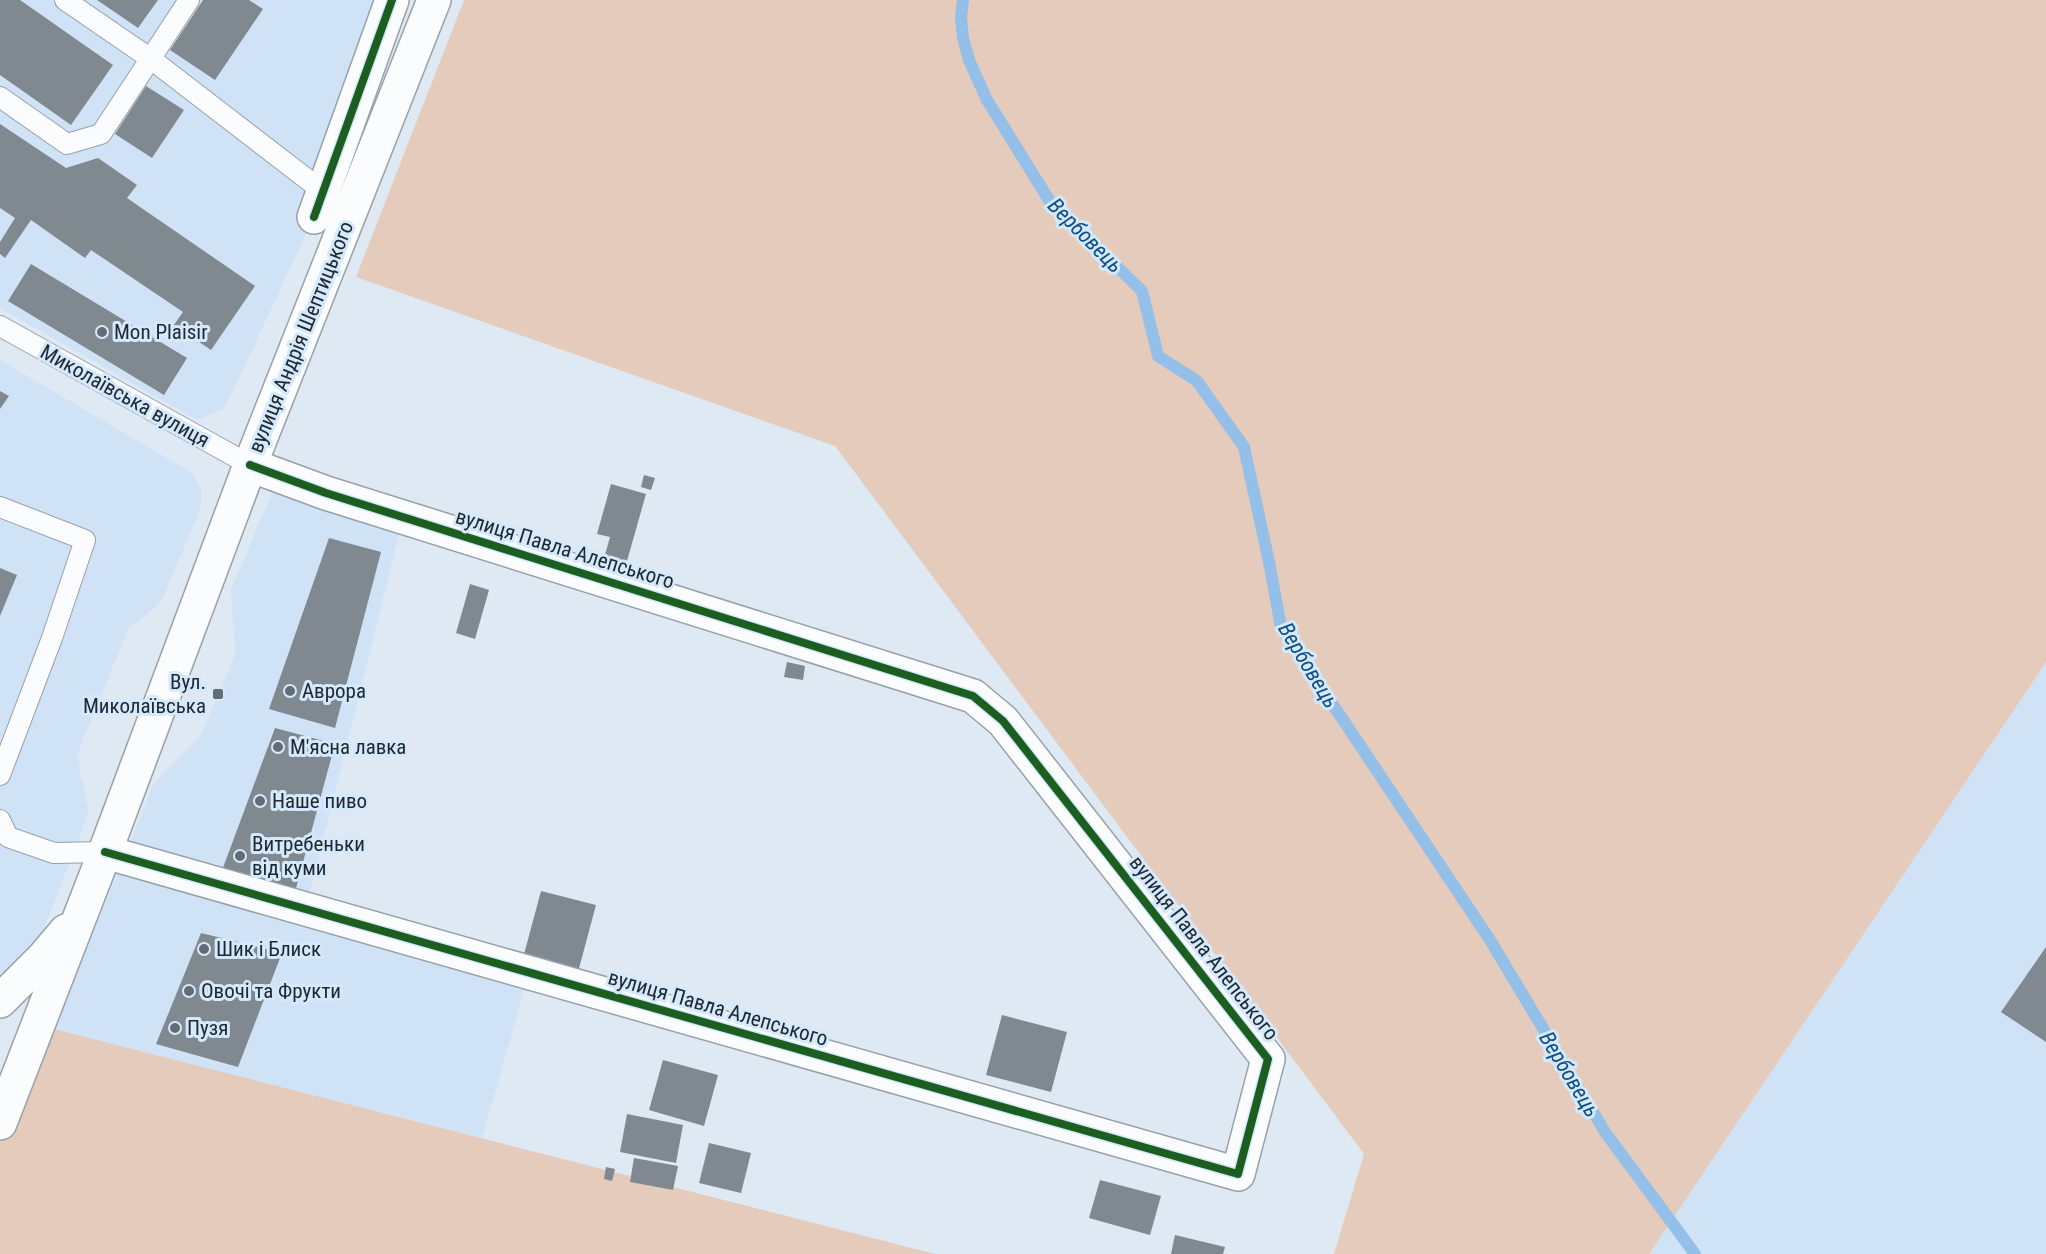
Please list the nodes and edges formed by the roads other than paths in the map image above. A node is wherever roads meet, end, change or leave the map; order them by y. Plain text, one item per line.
1 (65, 0) edge
2 (189, 0) edge
3 (392, 0) edge
4 (434, 0) edge
5 (152, 59) junction
6 (0, 97) edge
7 (350, 212) junction
8 (314, 217) dead end
9 (0, 326) edge
10 (250, 465) junction
11 (0, 507) edge
12 (0, 775) edge
13 (0, 820) edge
14 (105, 852) junction
15 (82, 911) junction
16 (0, 1001) edge
17 (0, 1123) edge

1 - 5 lane
2 - 5 lane
3 - 8 street
4 - 7 street, вулиця Андрія Шептицького
5 - 6 lane
5 - 7 lane
7 - 10 street, вулиця Андрія Шептицького
9 - 10 lane, Миколаївська вулиця
10 - 14 street, вулиця Андрія Шептицького
10 - 14 street, вулиця Павла Алепського
11 - 12 lane
13 - 14 lane
14 - 15 street, вулиця Андрія Шептицького
15 - 16 street, вулиця Андрія Шептицького
15 - 17 street, вулиця Андрія Шептицького

